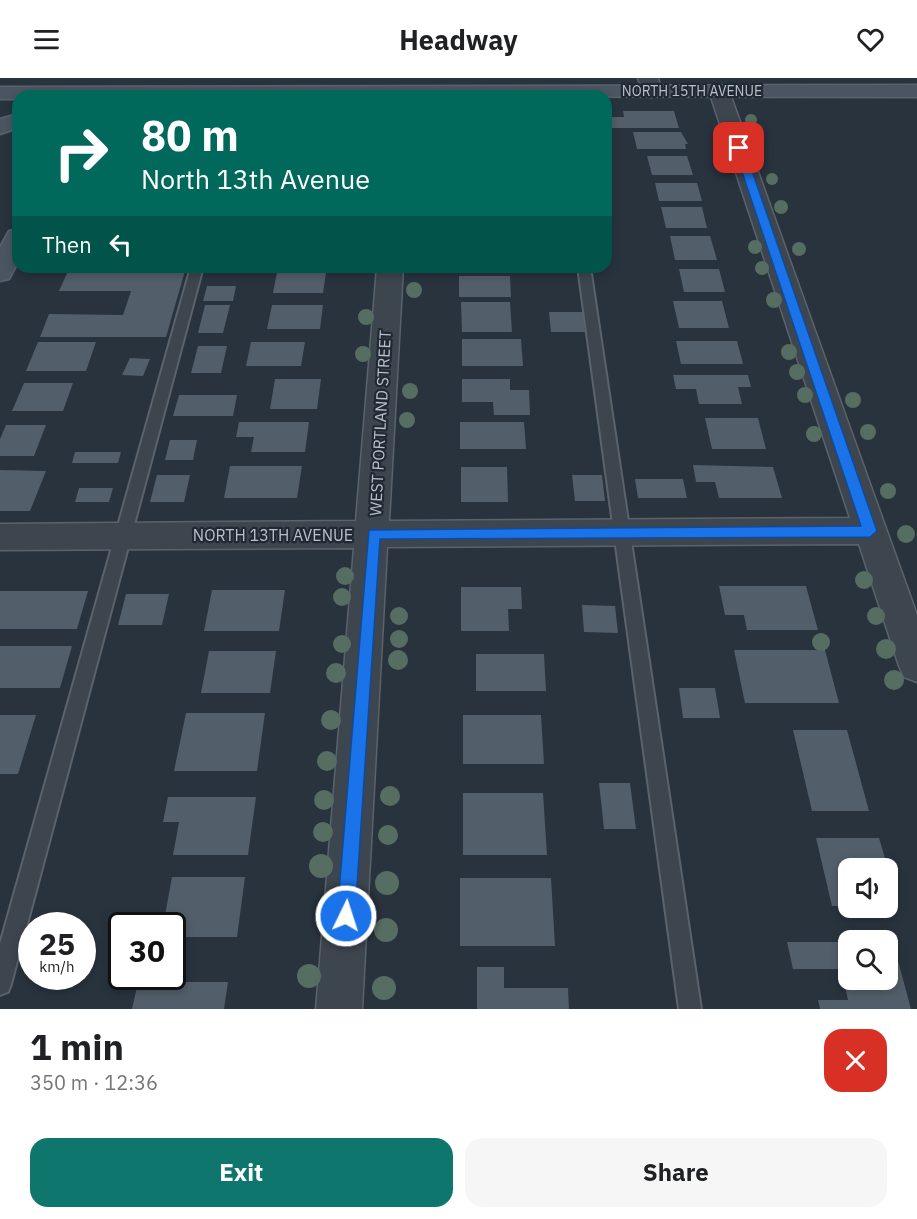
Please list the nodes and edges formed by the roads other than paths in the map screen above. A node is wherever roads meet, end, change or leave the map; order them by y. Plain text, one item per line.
1 (120, 78) edge
2 (650, 84) edge
3 (87, 90) edge
4 (596, 90) edge
5 (719, 91) junction
6 (917, 91) edge
7 (12, 248) edge
8 (0, 273) edge
9 (195, 273) edge
10 (390, 273) edge
11 (585, 273) edge
12 (870, 531) junction
13 (622, 532) junction
14 (374, 534) junction
15 (123, 536) junction
16 (0, 537) edge
17 (917, 666) edge
18 (0, 984) edge
19 (339, 1009) edge
20 (690, 1009) edge

1 - 3 street
2 - 4 street, NORTH 15TH AVENUE
2 - 5 street, NORTH 15TH AVENUE
5 - 6 street, NORTH 15TH AVENUE
5 - 12 street
7 - 8 street
9 - 15 lane
10 - 14 street, WEST PORTLAND STREET
11 - 13 lane
12 - 13 street, NORTH 13TH AVENUE
12 - 17 street
13 - 14 street, NORTH 13TH AVENUE
13 - 20 lane
14 - 15 street, NORTH 13TH AVENUE
14 - 19 street, WEST PORTLAND STREET
15 - 16 street, NORTH 13TH AVENUE
15 - 18 lane

